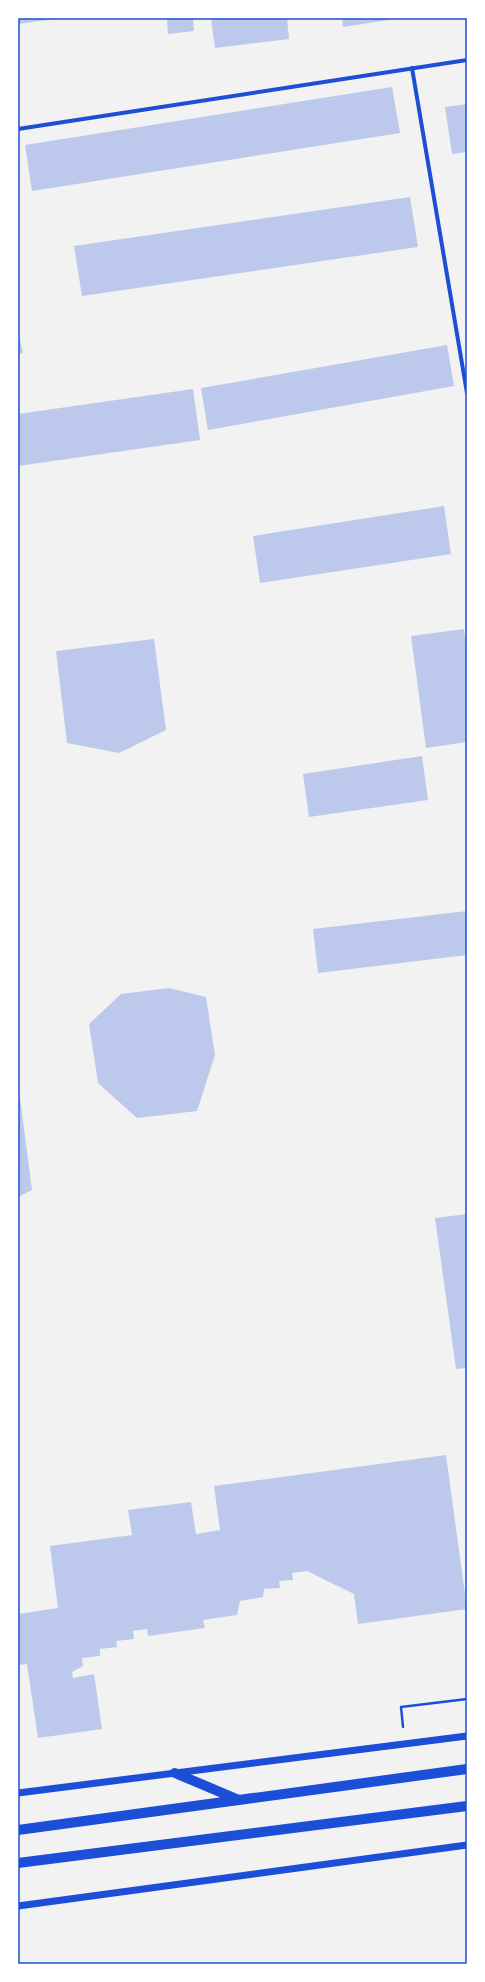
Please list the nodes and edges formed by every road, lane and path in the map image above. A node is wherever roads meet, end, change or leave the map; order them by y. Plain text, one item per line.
1 (467, 60) edge
2 (412, 68) junction
3 (18, 129) edge
4 (467, 392) edge
5 (467, 1736) edge
6 (467, 1769) edge
7 (175, 1773) junction
8 (18, 1793) edge
9 (239, 1800) junction
10 (467, 1806) edge
11 (18, 1830) edge
12 (467, 1845) edge
13 (18, 1863) edge
14 (18, 1906) edge

1 - 2 street
2 - 3 street
2 - 4 street
5 - 7 street
6 - 9 main road
7 - 8 street
7 - 9 main road
9 - 11 main road
10 - 13 main road
12 - 14 street

